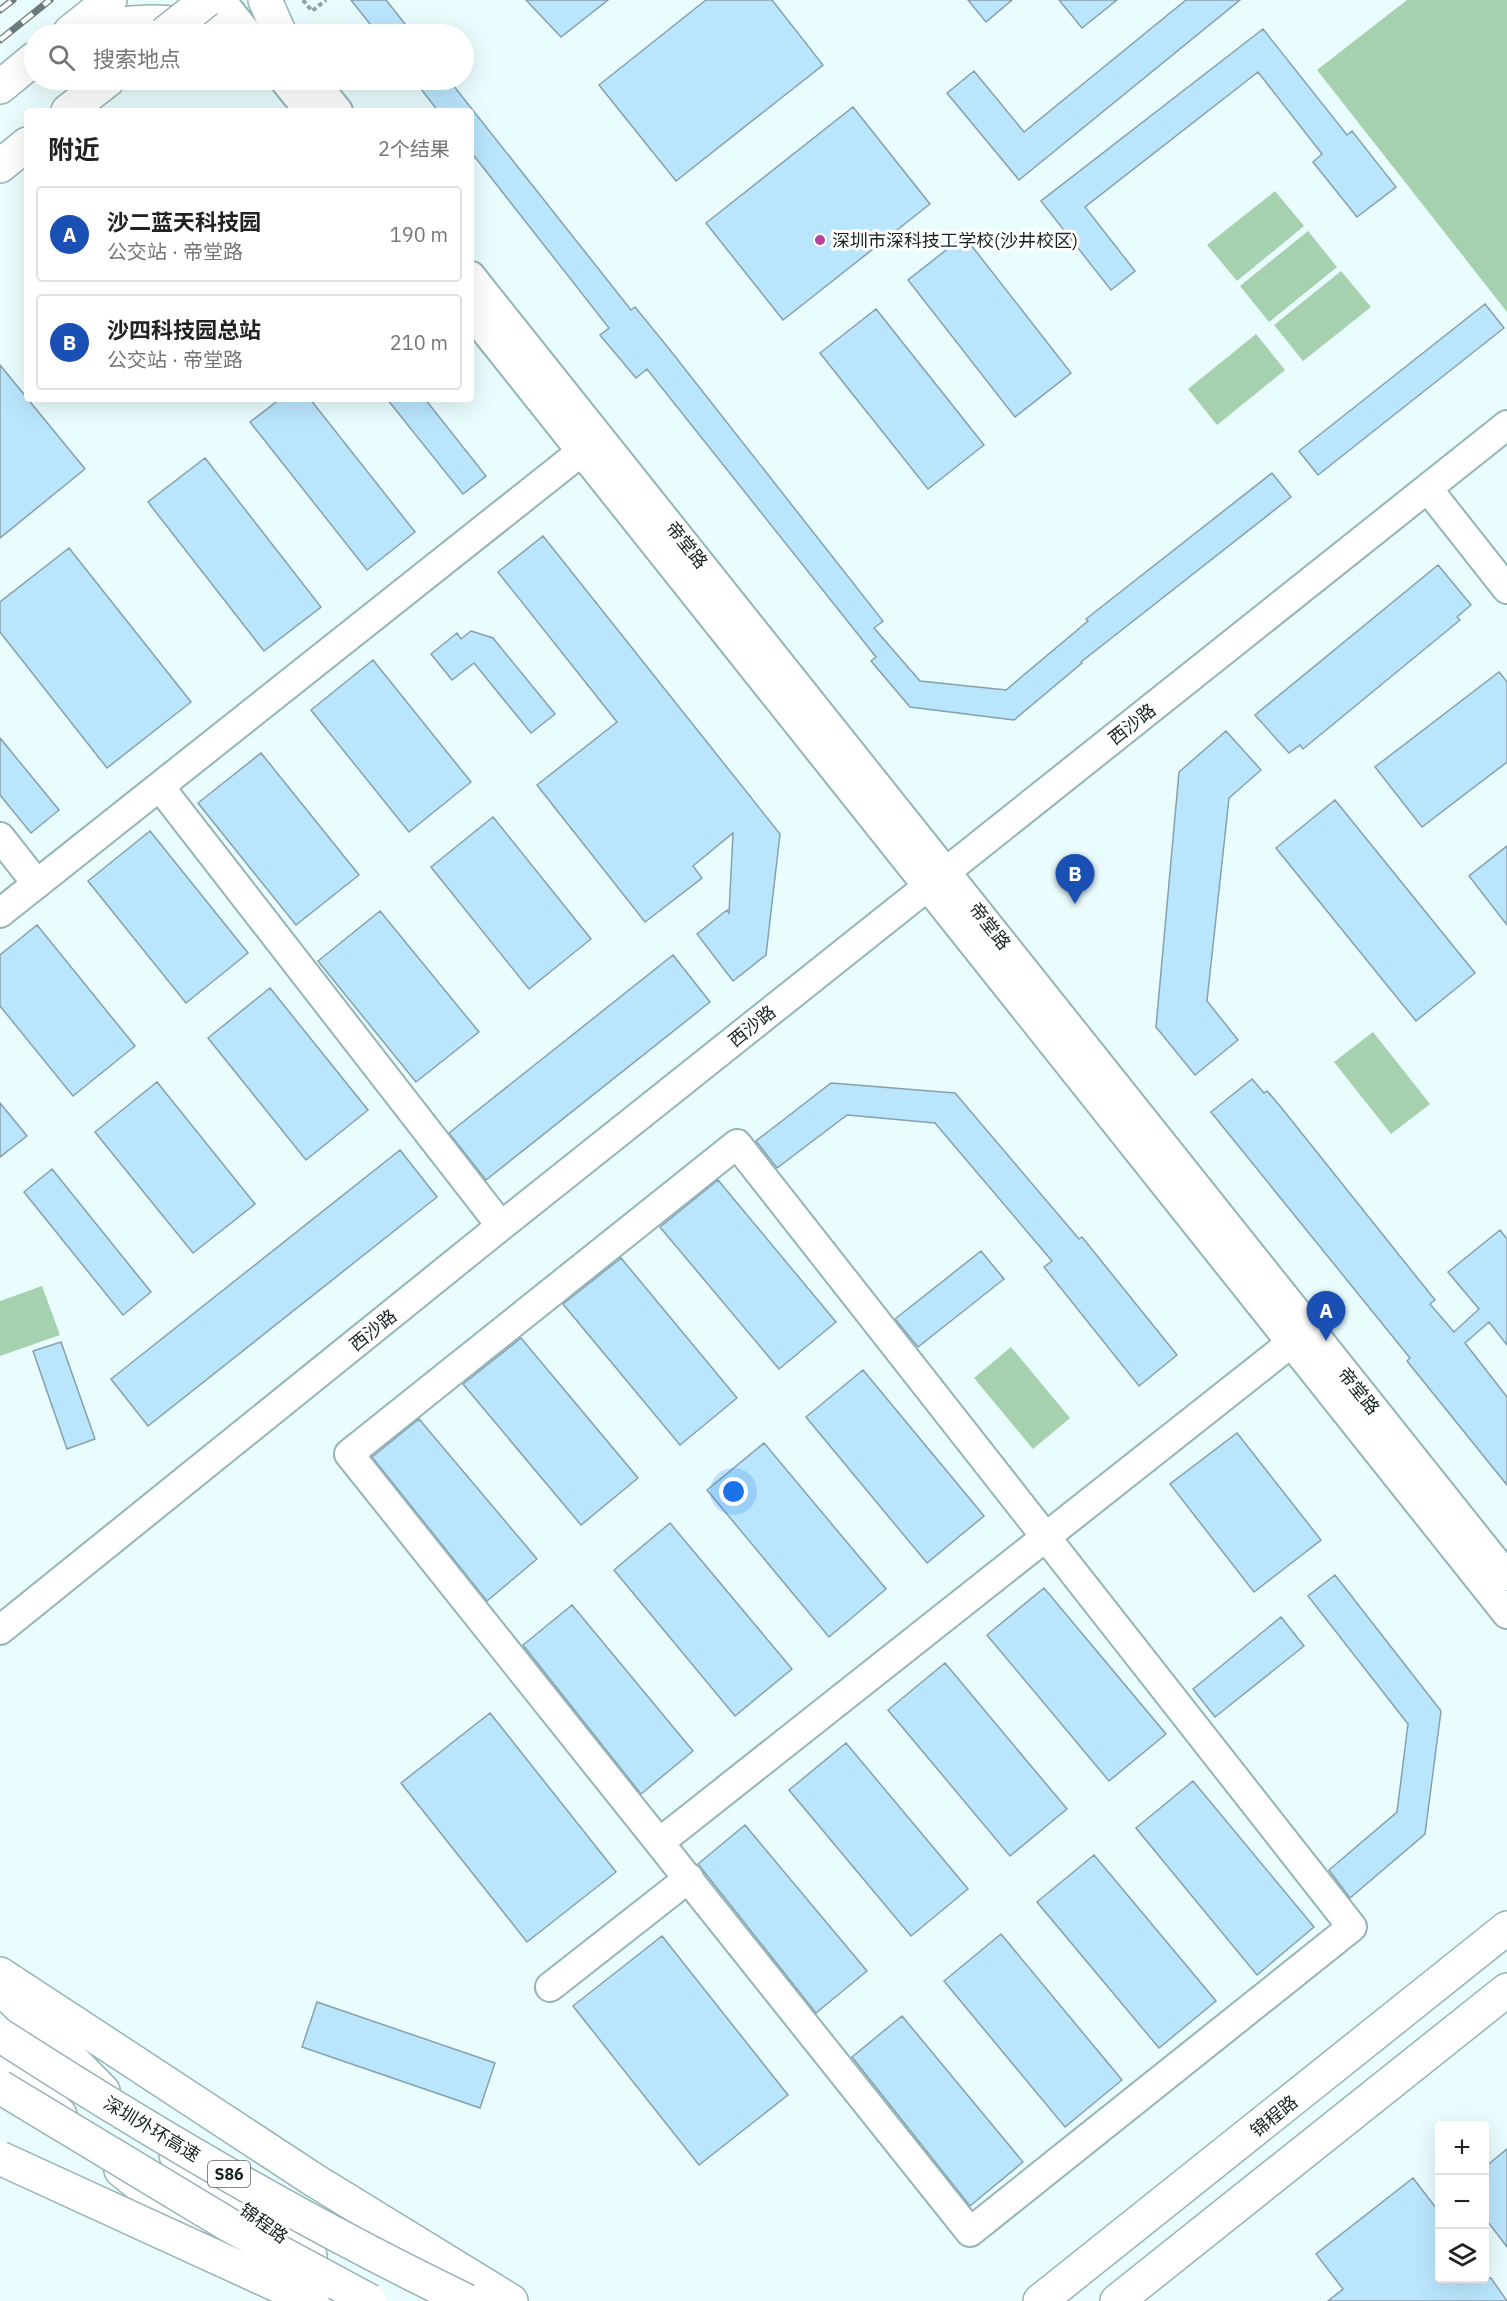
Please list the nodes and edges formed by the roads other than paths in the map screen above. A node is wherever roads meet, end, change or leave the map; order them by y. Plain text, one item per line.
1 (110, 0) edge
2 (207, 0) edge
3 (221, 0) edge
4 (250, 0) edge
5 (265, 0) edge
6 (79, 24) edge
7 (125, 24) edge
8 (164, 24) edge
9 (177, 24) edge
10 (240, 24) edge
11 (270, 24) edge
12 (275, 24) edge
13 (24, 68) edge
14 (0, 87) edge
15 (95, 90) edge
16 (292, 90) edge
17 (321, 90) edge
18 (72, 108) edge
19 (307, 108) edge
20 (336, 108) edge
21 (24, 146) edge
22 (0, 166) edge
23 (474, 280) edge
24 (474, 317) edge
25 (1507, 425) edge
26 (591, 444) junction
27 (1428, 489) junction
28 (1507, 589) edge
29 (160, 787) junction
30 (0, 837) edge
31 (937, 879) junction
32 (37, 884) junction
33 (0, 913) edge
34 (501, 1226) junction
35 (1300, 1336) junction
36 (1045, 1538) junction
37 (1507, 1576) edge
38 (1507, 1614) edge
39 (0, 1630) edge
40 (660, 1842) junction
41 (689, 1878) junction
42 (1507, 1928) edge
43 (0, 1974) edge
44 (0, 1987) edge
45 (550, 1987) dead end
46 (1507, 1990) edge
47 (0, 2035) edge
48 (0, 2055) edge
49 (0, 2087) edge
50 (0, 2158) edge
51 (292, 2301) edge
52 (312, 2301) edge
53 (370, 2301) edge
54 (379, 2301) edge
55 (466, 2301) edge
56 (511, 2301) edge
57 (1040, 2301) edge
58 (1117, 2301) edge

1 - 6 main road
2 - 9 main road, bridge
3 - 10 street
4 - 11 street
5 - 12 main road
7 - 8 main road
13 - 14 main road
15 - 18 main road
16 - 19 street
17 - 20 street
21 - 22 main road
23 - 26 street, 帝堂路
24 - 26 street, 帝堂路
25 - 27 street, 西沙路
26 - 29 street
26 - 31 street, 帝堂路
27 - 28 street
27 - 31 street, 西沙路
29 - 32 street
29 - 34 street
30 - 32 street
31 - 34 street, 西沙路
31 - 35 street, 帝堂路
32 - 33 street
34 - 39 street, 西沙路
35 - 36 street
35 - 37 street, 帝堂路
35 - 38 street, 帝堂路
36 - 40 street
36 - 40 street
36 - 41 street
40 - 41 street
41 - 45 street
42 - 57 main road, 锦程路
43 - 56 main road
44 - 54 main road, 锦程路
46 - 58 main road
47 - 55 main road, 深圳外环高速 / S86, bridge
48 - 51 main road
49 - 53 main road, S86, bridge
50 - 52 main road, bridge

